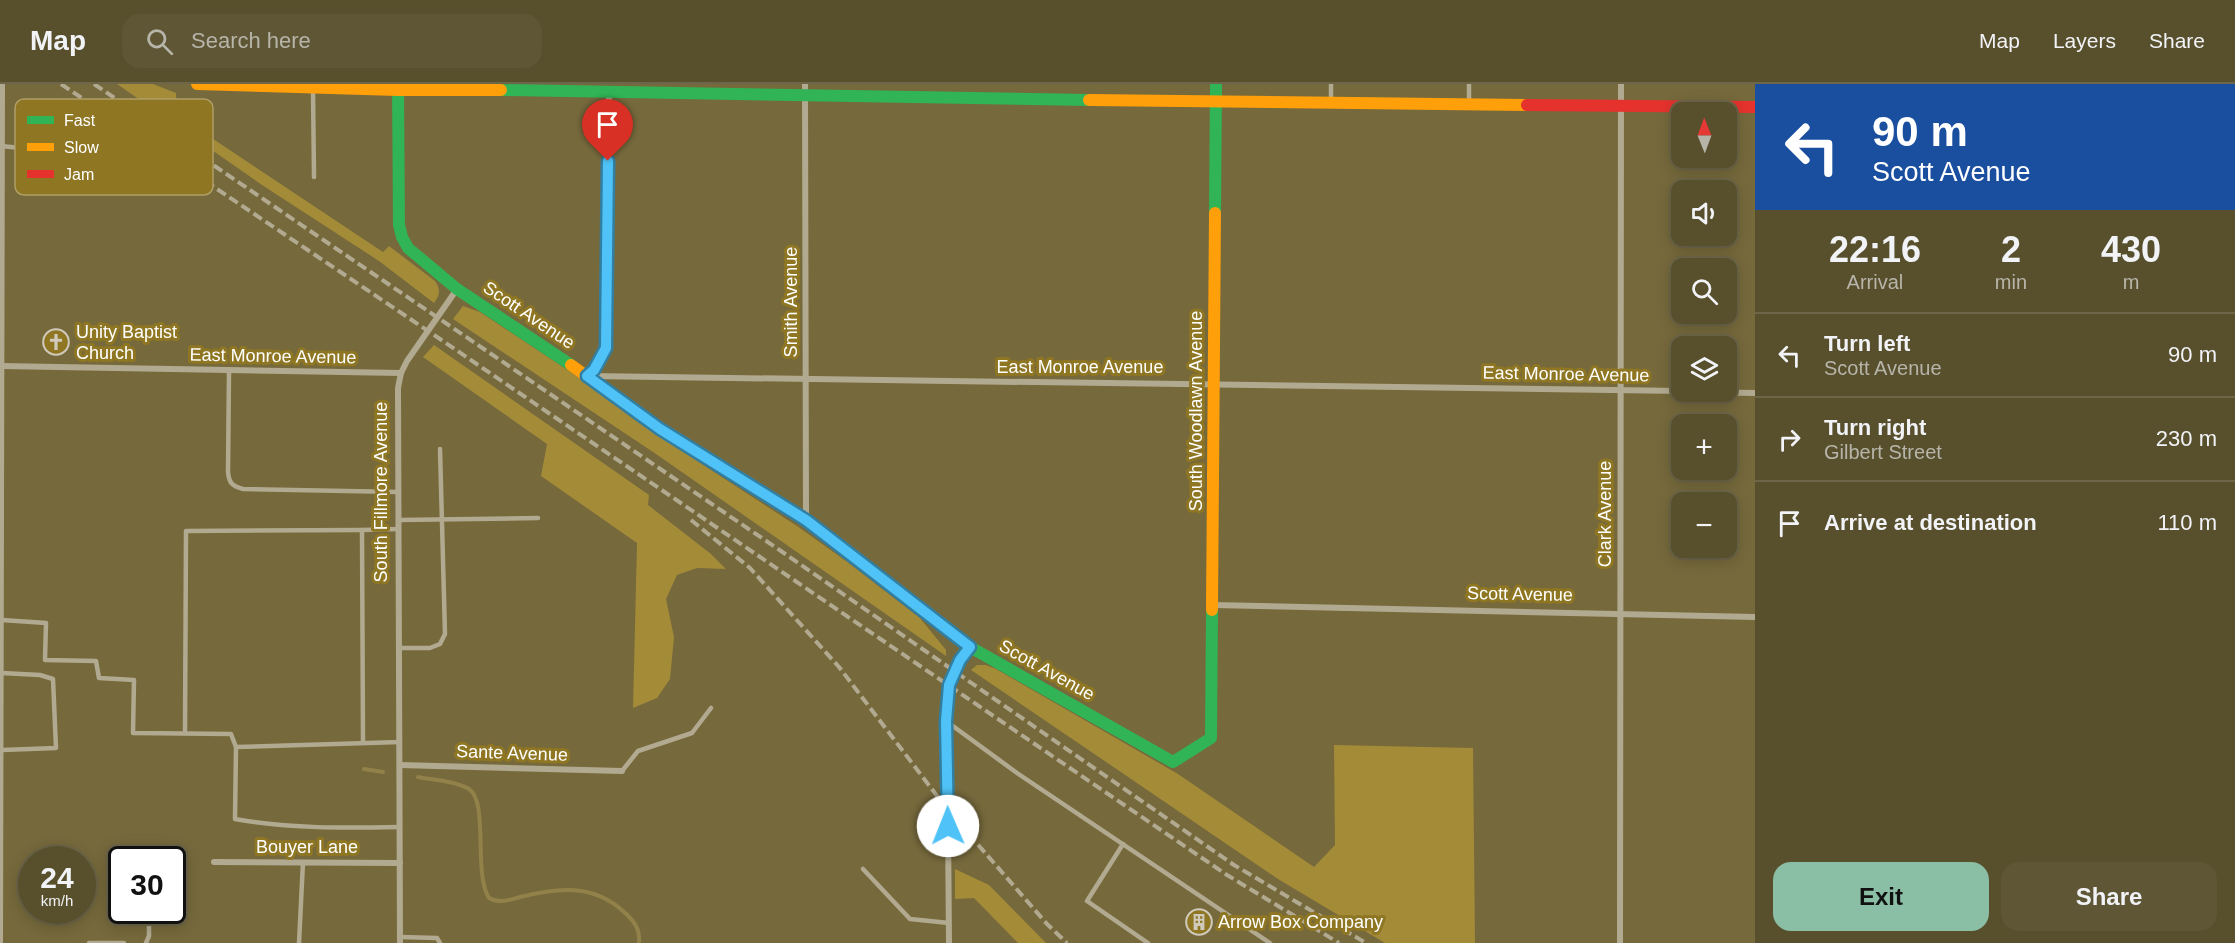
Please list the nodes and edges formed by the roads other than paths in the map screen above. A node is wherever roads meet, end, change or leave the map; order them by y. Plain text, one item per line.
1 (2, 84) edge
2 (197, 84) edge
3 (237, 84) edge
4 (1216, 84) edge
5 (1331, 84) edge
6 (1469, 84) edge
7 (1621, 84) edge
8 (313, 87) junction
9 (398, 87) edge
10 (625, 87) edge
11 (609, 90) junction
12 (805, 90) edge
13 (1216, 102) junction
14 (1331, 102) junction
15 (1469, 103) junction
16 (1621, 104) junction
17 (1755, 106) edge
18 (1, 136) edge
19 (2, 146) junction
20 (15, 147) edge
21 (314, 177) dead end
22 (457, 289) junction
23 (1, 366) edge
24 (229, 370) junction
25 (401, 373) junction
26 (587, 376) junction
27 (806, 380) junction
28 (1213, 384) junction
29 (1619, 390) junction
30 (1671, 391) edge
31 (1737, 393) edge
32 (1755, 393) edge
33 (440, 449) dead end
34 (399, 492) junction
35 (1, 497) edge
36 (538, 518) dead end
37 (399, 520) junction
38 (443, 520) junction
39 (806, 520) junction
40 (399, 529) junction
41 (362, 530) junction
42 (1213, 605) junction
43 (1620, 614) junction
44 (1755, 617) edge
45 (2, 620) junction
46 (970, 647) junction
47 (399, 648) junction
48 (2, 673) junction
49 (1, 688) edge
50 (711, 708) dead end
51 (946, 721) junction
52 (184, 733) junction
53 (1211, 738) joint
54 (400, 742) junction
55 (363, 743) junction
56 (236, 747) junction
57 (2, 750) junction
58 (400, 765) junction
59 (622, 771) joint
60 (1, 790) edge
61 (400, 827) junction
62 (1123, 844) junction
63 (214, 862) dead end
64 (303, 862) junction
65 (400, 863) junction
66 (863, 869) dead end
67 (949, 923) junction
68 (149, 924) edge
69 (400, 940) edge
70 (0, 942) edge
71 (89, 943) edge
72 (124, 943) edge
73 (146, 943) edge
74 (299, 943) edge
75 (440, 943) edge
76 (949, 943) edge
77 (1148, 943) edge
78 (1270, 943) edge
79 (1620, 943) edge

1 - 18 street
2 - 3 street
3 - 8 street
4 - 13 street, South Woodlawn Avenue
5 - 14 lane
6 - 15 lane
7 - 16 street, Clark Avenue
8 - 9 street
8 - 21 lane
9 - 11 street
9 - 22 street
10 - 11 street
10 - 12 street
11 - 26 street
12 - 13 street
12 - 27 street, Smith Avenue
13 - 14 street
13 - 28 street, South Woodlawn Avenue
14 - 15 street
15 - 16 street
16 - 17 street
16 - 29 street, Clark Avenue
18 - 19 street
19 - 20 lane
19 - 23 street
22 - 25 street, South Fillmore Avenue
22 - 26 street, Scott Avenue
23 - 24 street, East Monroe Avenue
23 - 35 street
24 - 25 street, East Monroe Avenue
24 - 34 lane
25 - 34 street, South Fillmore Avenue
26 - 27 street, East Monroe Avenue
26 - 39 street, Scott Avenue
27 - 28 street, East Monroe Avenue
27 - 39 street, Smith Avenue
28 - 29 street, East Monroe Avenue
28 - 42 street, South Woodlawn Avenue
29 - 30 street, East Monroe Avenue
29 - 43 street, Clark Avenue
31 - 32 street
33 - 38 lane
34 - 37 street, South Fillmore Avenue
35 - 45 street
36 - 38 lane
37 - 38 lane
37 - 40 street, South Fillmore Avenue
38 - 47 lane
39 - 46 street, Scott Avenue
40 - 41 lane
40 - 47 street, South Fillmore Avenue
41 - 52 lane
41 - 55 lane
42 - 43 street, Scott Avenue
42 - 53 street, South Woodlawn Avenue
43 - 44 street, Scott Avenue
43 - 79 street, Clark Avenue
45 - 48 street
45 - 52 lane
46 - 51 street
46 - 53 street, Scott Avenue
47 - 54 street, South Fillmore Avenue
48 - 49 street
48 - 57 lane
49 - 57 street
50 - 59 lane
51 - 62 lane
51 - 67 street
52 - 56 lane
54 - 55 lane
54 - 58 street, South Fillmore Avenue
55 - 56 lane
56 - 61 lane
57 - 60 street
58 - 59 street, Sante Avenue
58 - 61 street, South Fillmore Avenue
60 - 70 street
61 - 65 street, South Fillmore Avenue
62 - 77 lane
62 - 78 lane
63 - 64 street, Bouyer Lane
64 - 65 street, Bouyer Lane
64 - 74 lane
65 - 69 street, South Fillmore Avenue
66 - 67 lane
67 - 76 street
68 - 73 lane
69 - 75 lane
71 - 72 lane

